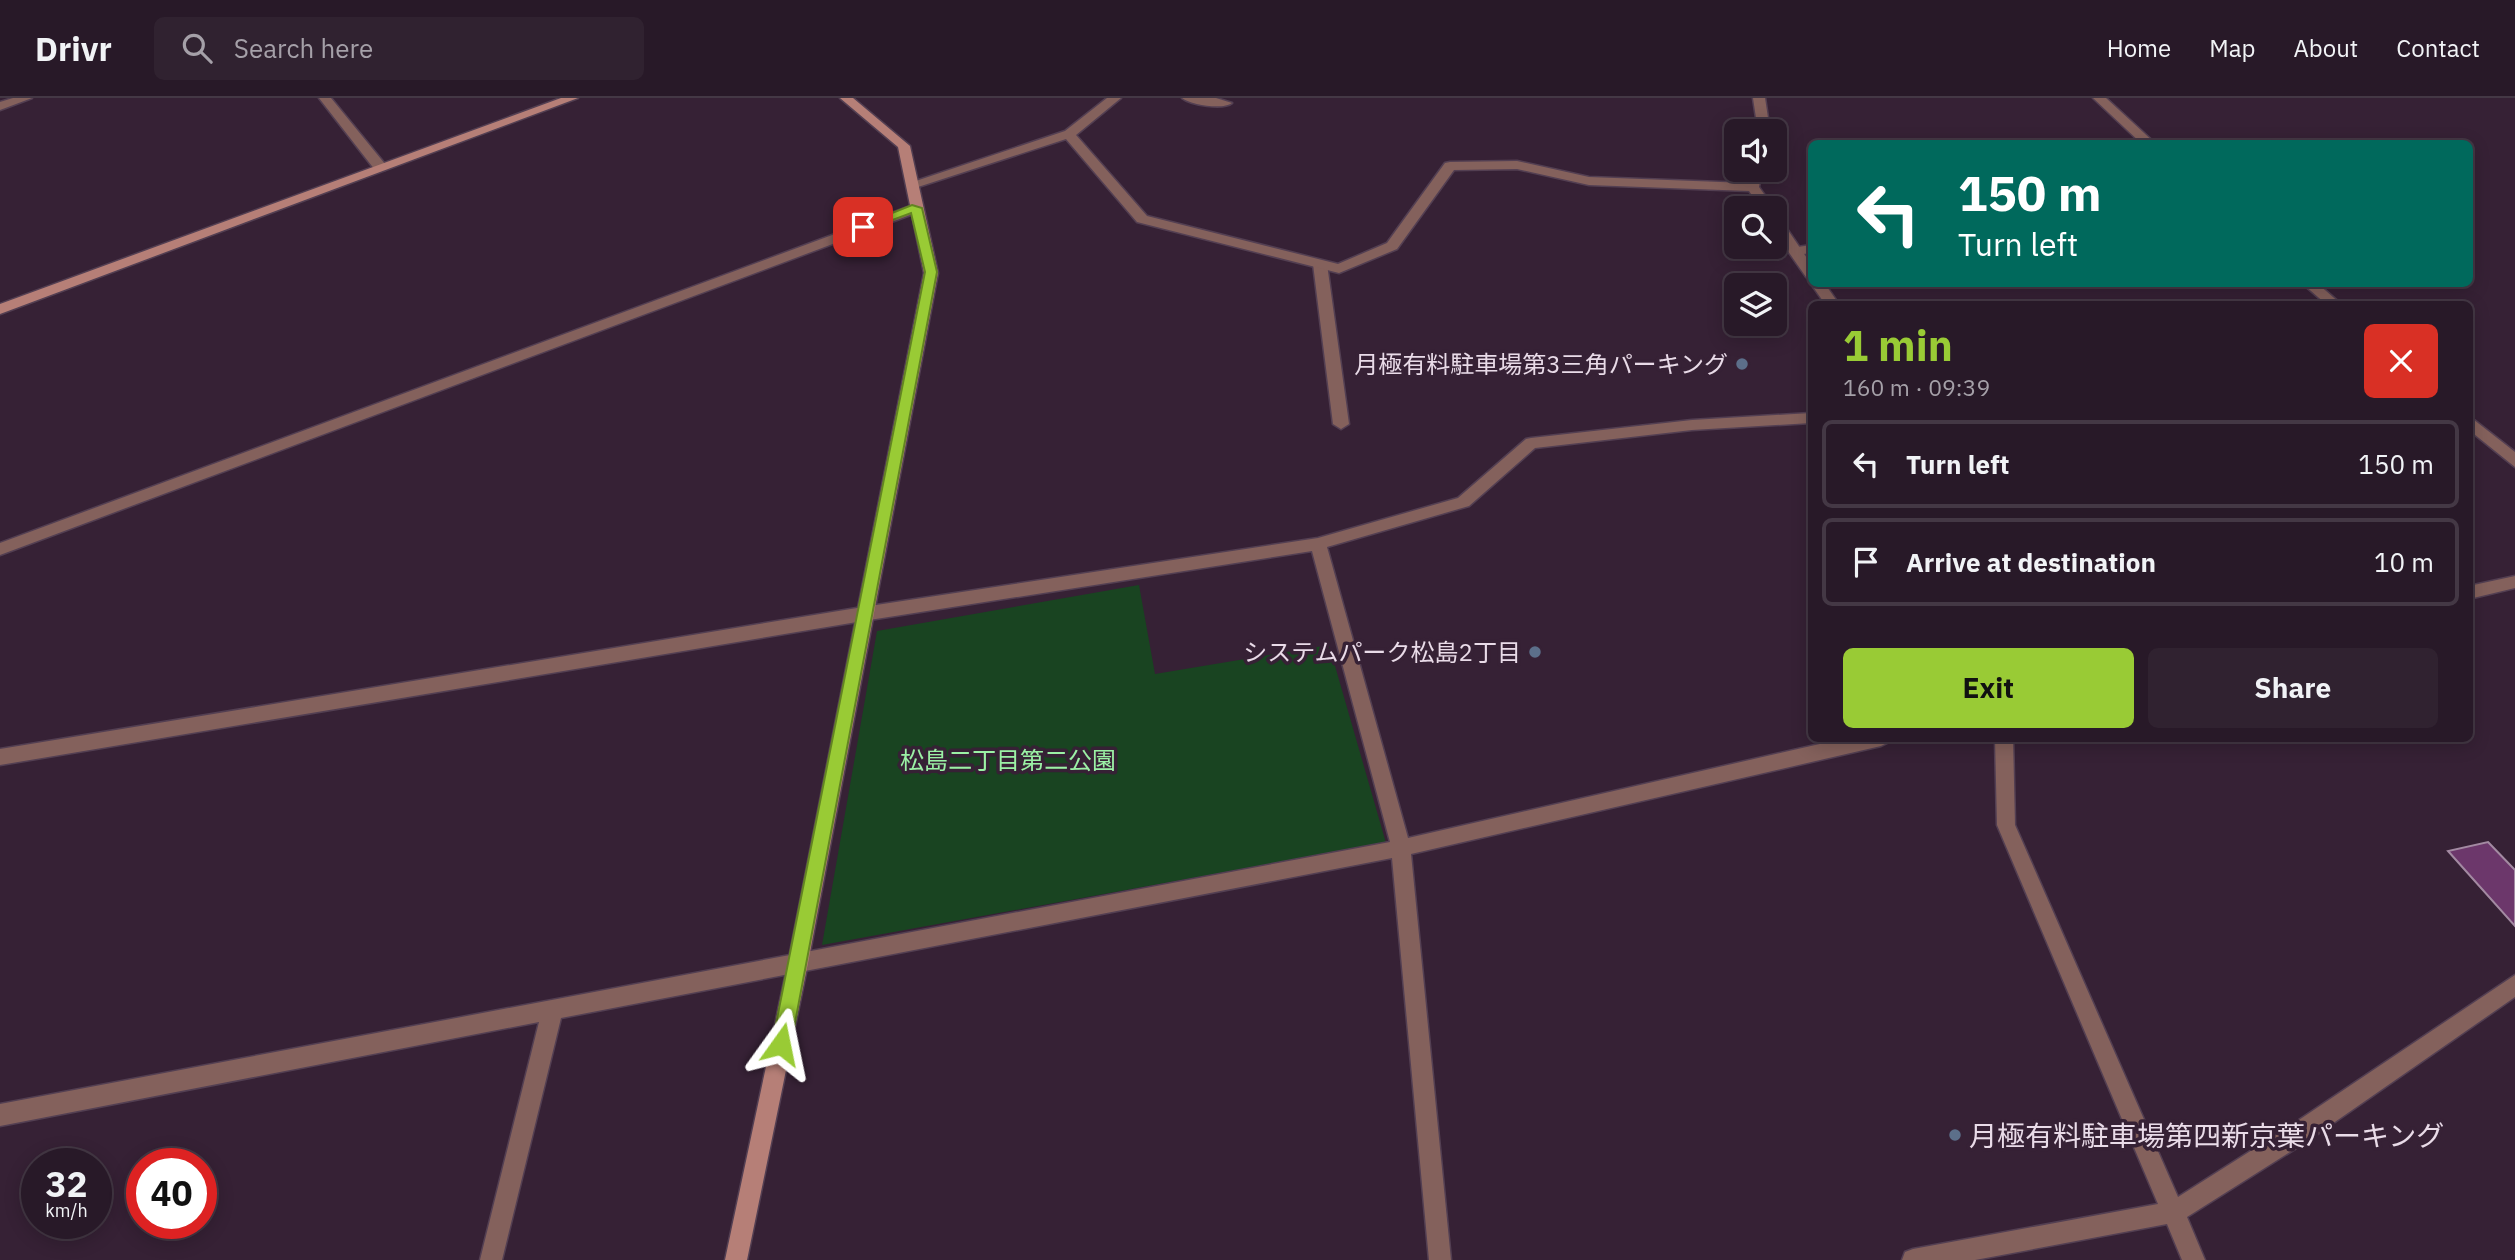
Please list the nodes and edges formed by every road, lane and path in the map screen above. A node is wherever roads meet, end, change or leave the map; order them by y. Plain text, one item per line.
1 (26, 98) edge
2 (325, 98) edge
3 (572, 98) edge
4 (846, 98) edge
5 (1115, 98) edge
6 (1188, 98) edge
7 (1759, 98) edge
8 (2099, 98) edge
9 (1226, 103) dead end
10 (0, 106) edge
11 (1762, 119) edge
12 (1069, 134) junction
13 (2146, 140) edge
14 (380, 167) junction
15 (1754, 182) edge
16 (913, 184) junction
17 (1753, 187) junction
18 (1759, 196) edge
19 (916, 208) junction
20 (1787, 238) edge
21 (1808, 249) edge
22 (1796, 251) junction
23 (1320, 264) junction
24 (1808, 269) edge
25 (2314, 287) edge
26 (2330, 301) edge
27 (0, 309) edge
28 (1808, 418) edge
29 (1340, 424) dead end
30 (2473, 424) edge
31 (2515, 461) edge
32 (1318, 544) junction
33 (0, 549) edge
34 (2515, 582) edge
35 (2473, 592) edge
36 (863, 614) junction
37 (1864, 742) edge
38 (2004, 742) edge
39 (0, 757) edge
40 (1401, 848) junction
41 (798, 963) junction
42 (2515, 985) edge
43 (553, 1009) junction
44 (0, 1115) edge
45 (2174, 1212) junction
46 (491, 1260) edge
47 (736, 1260) edge
48 (1440, 1260) edge
49 (1913, 1260) edge
50 (2194, 1260) edge

1 - 10 street
2 - 14 street
3 - 14 street
4 - 16 street
5 - 12 street
6 - 9 street
7 - 11 street
8 - 13 street
12 - 16 street
12 - 23 street
14 - 27 street
15 - 17 street
16 - 19 street
17 - 18 street
17 - 23 street
19 - 33 street
19 - 36 street
20 - 22 street
21 - 22 street
22 - 24 street
23 - 29 street
25 - 26 street
28 - 32 street
30 - 31 street
32 - 36 street
32 - 40 street
34 - 35 street
36 - 39 street
36 - 41 street
37 - 40 street
38 - 45 street
40 - 41 street
40 - 48 street
41 - 43 street
41 - 47 street
42 - 45 street
43 - 44 street
43 - 46 street
45 - 49 street
45 - 50 street

